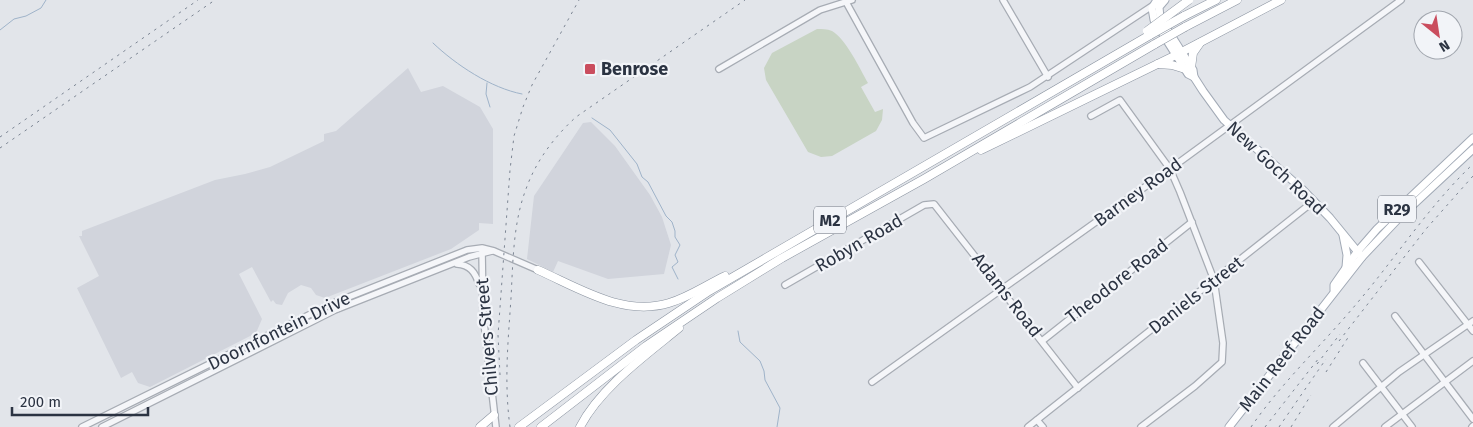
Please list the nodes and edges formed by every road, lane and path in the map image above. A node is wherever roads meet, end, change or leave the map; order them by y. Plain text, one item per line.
1 (1003, 0) edge
2 (1189, 0) edge
3 (1216, 0) edge
4 (1237, 0) edge
5 (1281, 0) edge
6 (1401, 0) edge
7 (849, 1) edge
8 (1156, 2) edge
9 (1149, 33) junction
10 (1202, 42) junction
11 (1179, 53) junction
12 (1158, 64) junction
13 (1188, 68) junction
14 (719, 69) dead end
15 (1048, 77) junction
16 (1091, 116) dead end
17 (1230, 126) junction
18 (1473, 138) edge
19 (1473, 149) edge
20 (1170, 169) junction
21 (924, 179) junction
22 (1314, 201) junction
23 (934, 204) joint
24 (1192, 222) junction
25 (1346, 238) junction
26 (1364, 243) junction
27 (482, 250) junction
28 (774, 252) junction
29 (1359, 255) junction
30 (782, 258) junction
31 (1419, 262) dead end
32 (452, 264) junction
33 (1345, 269) junction
34 (538, 270) joint
35 (1214, 280) junction
36 (785, 286) dead end
37 (1001, 289) junction
38 (1334, 290) junction
39 (481, 291) junction
40 (1395, 316) dead end
41 (1470, 323) edge
42 (1473, 331) edge
43 (1042, 341) junction
44 (1423, 354) junction
45 (1473, 361) edge
46 (1363, 363) dead end
47 (872, 382) dead end
48 (1445, 382) junction
49 (1381, 387) junction
50 (1078, 388) junction
51 (494, 414) junction
52 (1402, 414) junction
53 (1473, 419) edge
54 (1037, 420) junction
55 (1340, 421) junction
56 (521, 426) edge
57 (82, 427) edge
58 (102, 427) edge
59 (480, 427) edge
60 (496, 427) edge
61 (541, 427) edge
62 (580, 427) edge
63 (1028, 427) edge
64 (1043, 427) edge
65 (1141, 427) edge
66 (1229, 427) edge
67 (1333, 427) edge
68 (1344, 427) edge
69 (1385, 427) edge
70 (1412, 427) edge

1 - 15 street
2 - 9 highway, bridge
3 - 9 highway, M2, bridge
4 - 21 highway, M2, bridge
5 - 10 highway
6 - 17 street, Barney Road
7 - 14 street
7 - 15 street
8 - 11 main road, New Goch Road
8 - 15 street
9 - 28 highway, M2
10 - 11 highway
10 - 13 highway
11 - 12 highway
11 - 13 main road, New Goch Road
12 - 13 highway
12 - 21 highway
13 - 17 main road, New Goch Road
16 - 20 street
17 - 20 street, Barney Road
17 - 22 main road, New Goch Road
18 - 26 main road, Main Reef Road / R29
19 - 29 main road, Main Reef Road / R29
20 - 24 street
20 - 37 street, Barney Road
21 - 30 highway, M2
22 - 25 main road, New Goch Road
22 - 35 street, Daniels Street
23 - 36 street, Robyn Road
23 - 37 street, Adams Road
24 - 35 street
24 - 43 street, Theodore Road
25 - 26 main road
25 - 29 main road, New Goch Road
25 - 33 main road
26 - 29 main road, Main Reef Road / R29
27 - 32 street, Doornfontein Drive
27 - 34 street
27 - 39 street, Chilvers Street
27 - 57 street, Doornfontein Drive
28 - 34 highway
28 - 56 highway, M2
29 - 33 main road, Main Reef Road / R29
29 - 38 main road, Main Reef Road / R29
30 - 61 highway, M2
30 - 62 highway
31 - 41 street
32 - 39 street
32 - 58 street, Doornfontein Drive
33 - 38 main road, Main Reef Road / R29
35 - 50 street, Daniels Street
35 - 65 street
37 - 43 street, Adams Road
37 - 47 street, Barney Road
38 - 66 main road, Main Reef Road / R29
39 - 51 street, Chilvers Street
40 - 44 street
41 - 42 street
41 - 44 street
43 - 50 street, Adams Road
44 - 48 street
44 - 49 street
45 - 48 street
46 - 49 street
48 - 52 street
48 - 53 street
49 - 52 street
49 - 55 street
50 - 54 street, Daniels Street
51 - 59 highway
51 - 60 street, Chilvers Street
52 - 69 street
52 - 70 street
54 - 63 street, Daniels Street
54 - 64 street
55 - 67 street
55 - 68 street

